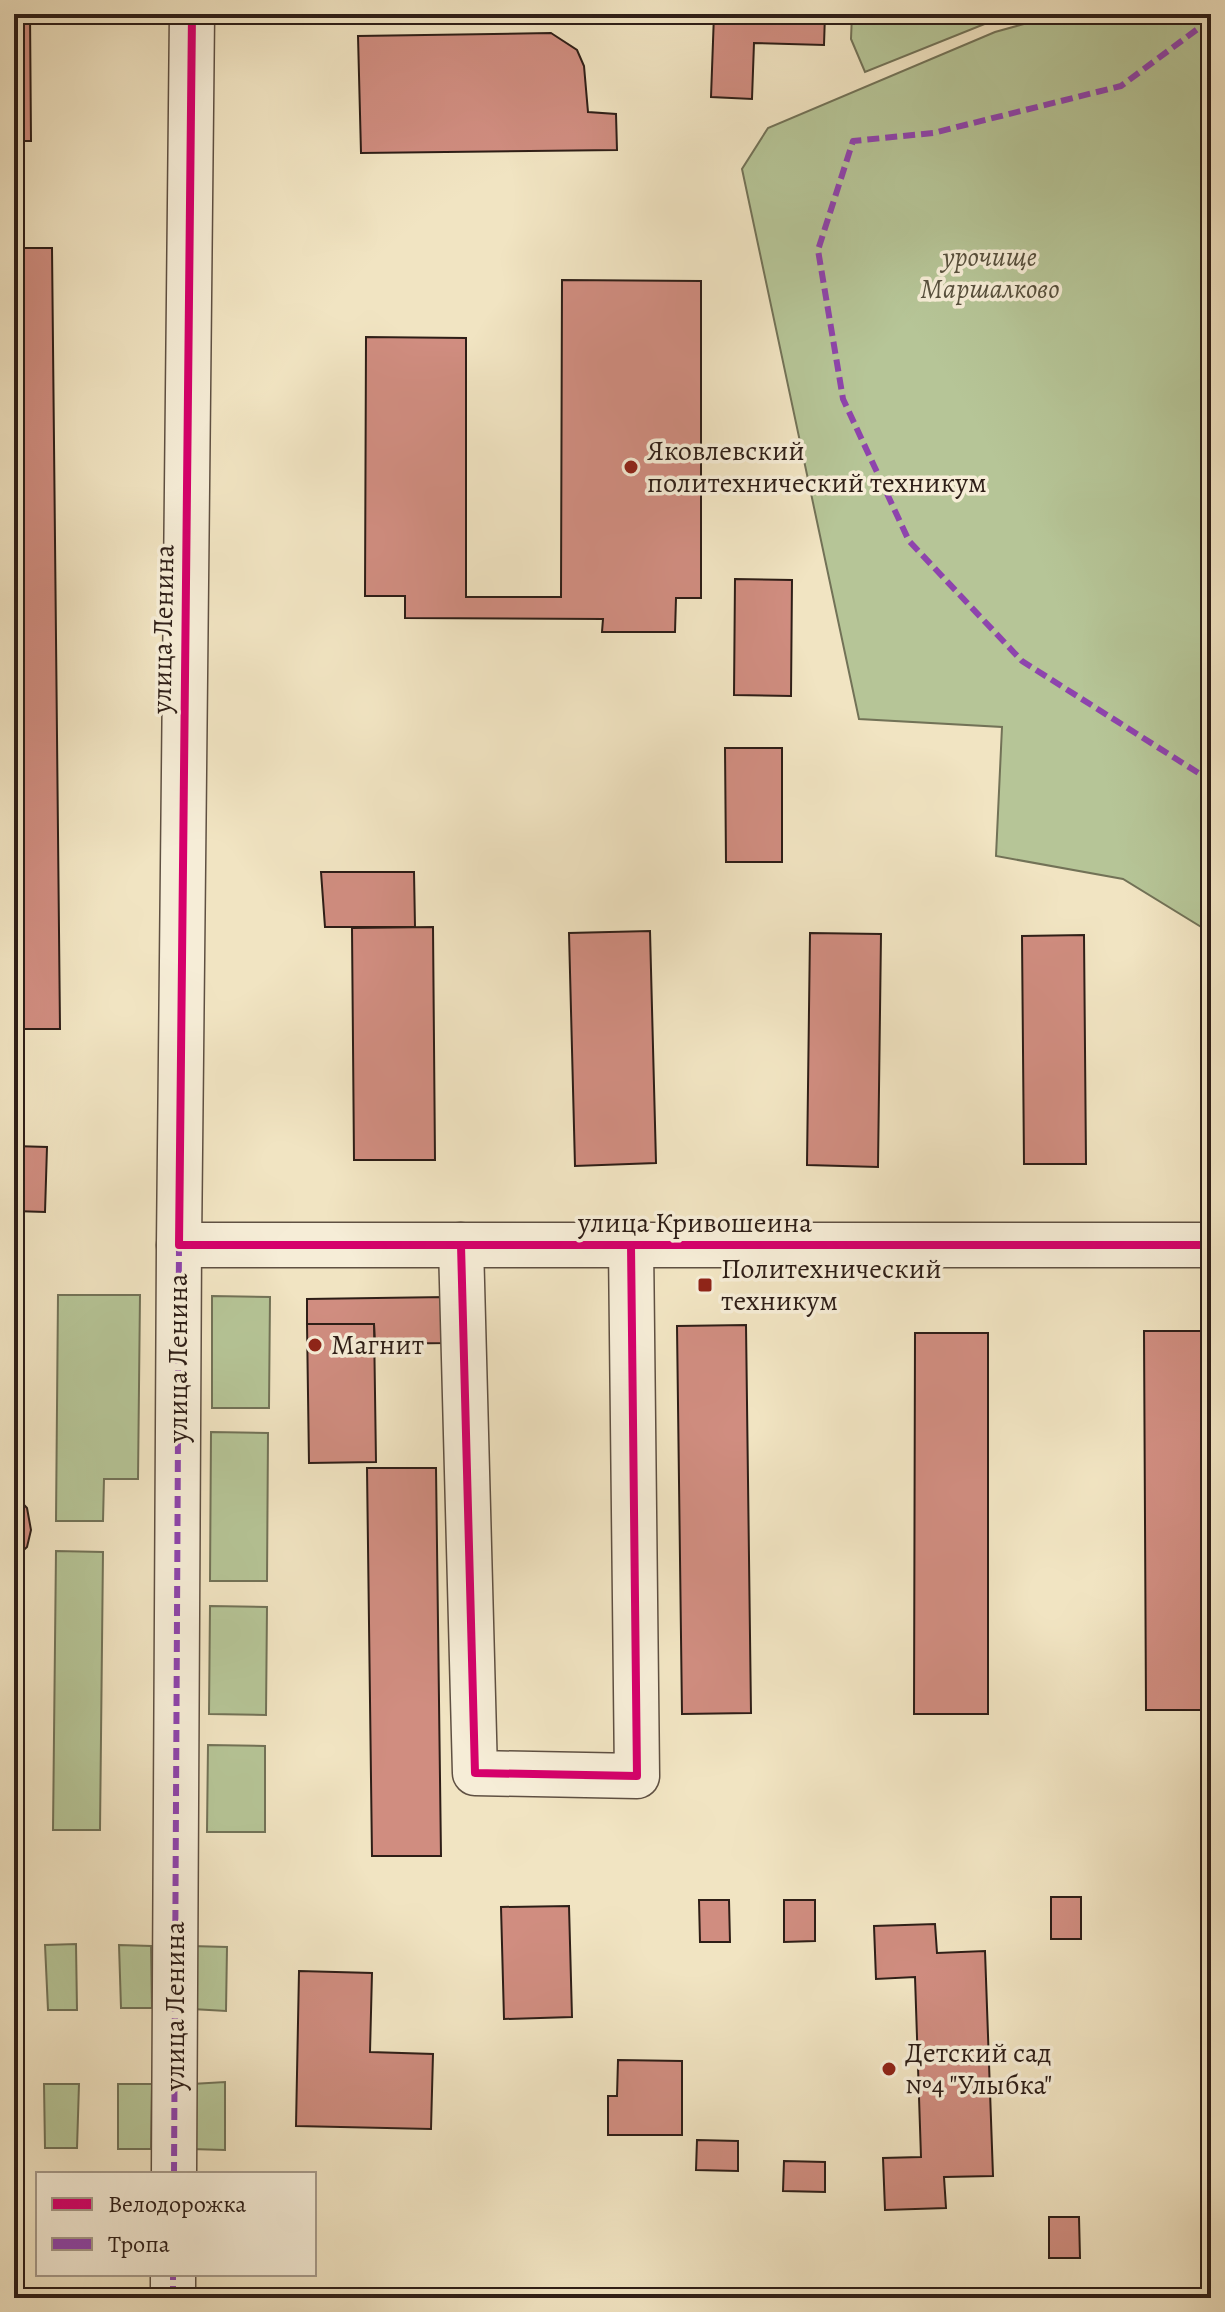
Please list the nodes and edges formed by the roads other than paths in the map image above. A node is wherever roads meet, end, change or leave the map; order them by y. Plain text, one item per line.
1 (192, 14) edge
2 (179, 1245) junction
3 (461, 1245) junction
4 (631, 1245) junction
5 (1211, 1245) edge
6 (174, 2172) edge
7 (173, 2276) edge
8 (173, 2298) edge

1 - 2 street, улица Ленина
2 - 3 street, улица Кривошеина
2 - 6 street, улица Ленина
3 - 4 street, улица Кривошеина
3 - 4 street
4 - 5 street, улица Кривошеина
7 - 8 street

